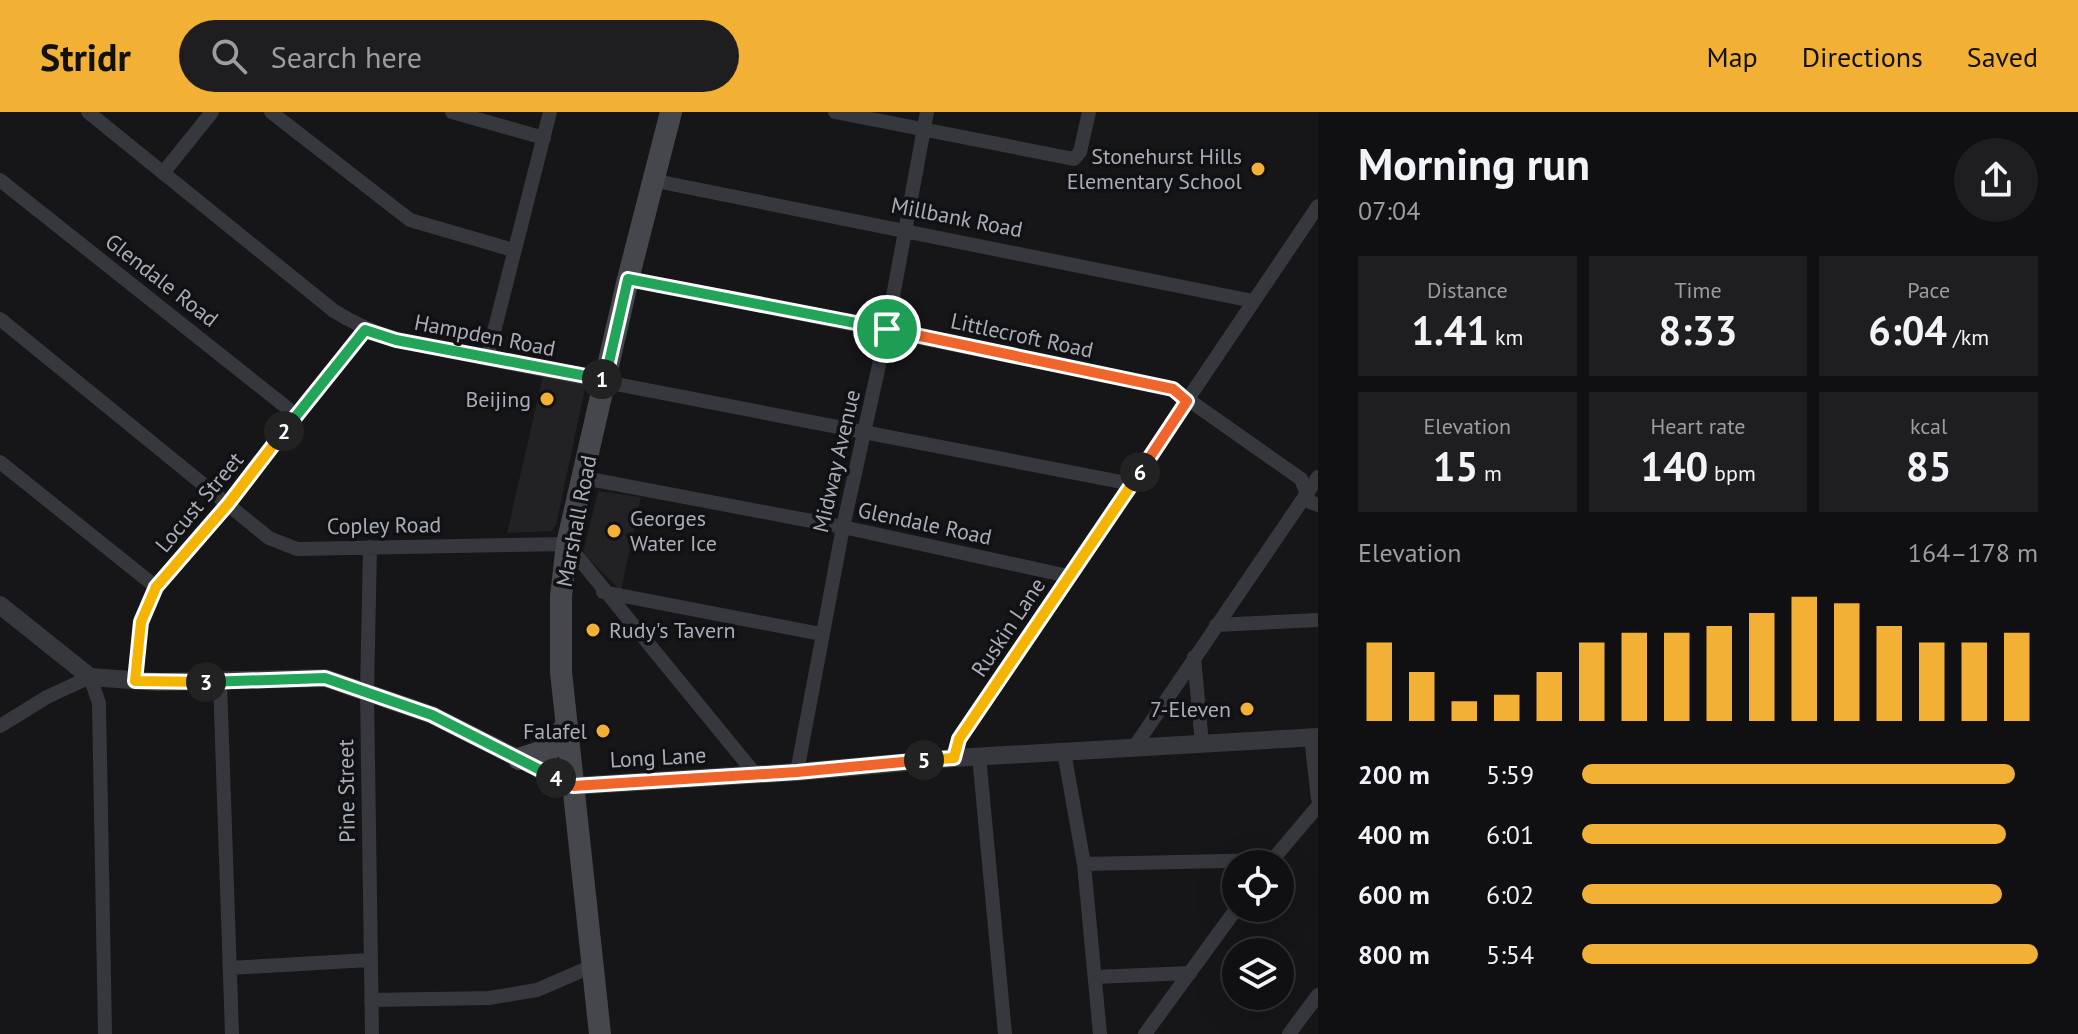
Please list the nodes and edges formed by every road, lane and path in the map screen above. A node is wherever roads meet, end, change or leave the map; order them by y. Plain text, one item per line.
1 (88, 112) edge
2 (212, 112) edge
3 (271, 112) edge
4 (452, 112) edge
5 (550, 112) edge
6 (671, 112) edge
7 (835, 112) edge
8 (927, 112) edge
9 (1089, 112) edge
10 (923, 131) junction
11 (544, 138) junction
12 (163, 173) junction
13 (0, 180) edge
14 (651, 180) junction
15 (1318, 206) edge
16 (905, 229) junction
17 (513, 250) junction
18 (628, 279) junction
19 (1253, 301) junction
20 (0, 319) edge
21 (887, 329) junction
22 (365, 330) junction
23 (487, 359) junction
24 (605, 380) junction
25 (1187, 401) junction
26 (296, 415) junction
27 (867, 431) junction
28 (0, 462) edge
29 (1318, 477) edge
30 (584, 478) junction
31 (1132, 484) junction
32 (1306, 495) junction
33 (228, 504) junction
34 (1318, 505) edge
35 (843, 527) junction
36 (567, 544) junction
37 (370, 547) junction
38 (1068, 576) junction
39 (156, 587) junction
40 (603, 592) junction
41 (0, 605) edge
42 (1318, 620) edge
43 (1216, 625) junction
44 (821, 634) junction
45 (1194, 657) junction
46 (90, 677) junction
47 (135, 681) junction
48 (220, 682) junction
49 (367, 692) junction
50 (566, 725) junction
51 (0, 726) edge
52 (1314, 737) edge
53 (1202, 744) junction
54 (1133, 749) junction
55 (1064, 752) junction
56 (979, 756) junction
57 (954, 758) junction
58 (519, 759) junction
59 (797, 772) junction
60 (756, 775) junction
61 (573, 786) junction
62 (1318, 799) edge
63 (1318, 806) edge
64 (1281, 850) edge
65 (1222, 863) edge
66 (1084, 864) junction
67 (1227, 922) edge
68 (369, 960) junction
69 (595, 965) junction
70 (230, 968) junction
71 (1190, 973) junction
72 (1095, 977) junction
73 (1318, 995) edge
74 (371, 1000) junction
75 (105, 1034) edge
76 (232, 1034) edge
77 (372, 1034) edge
78 (600, 1034) edge
79 (1005, 1034) edge
80 (1100, 1034) edge
81 (1145, 1034) edge
82 (1289, 1034) edge

1 - 12 street, Hampden Road
2 - 12 street
3 - 17 street
4 - 11 street
5 - 11 street
6 - 14 main road, Marshall Road
7 - 10 street
8 - 10 street, Midway Avenue
9 - 10 street
10 - 16 street, Midway Avenue
11 - 17 street
12 - 22 street, Hampden Road
13 - 26 street, Glendale Road
14 - 16 street, Millbank Road
14 - 18 main road, Marshall Road
15 - 19 street, Ruskin Lane
16 - 19 street, Millbank Road
16 - 21 street, Midway Avenue
17 - 23 street
18 - 21 street, Littlecroft Road
18 - 24 main road, Marshall Road
19 - 25 street, Ruskin Lane
20 - 33 street, Copley Road
21 - 25 street, Littlecroft Road
21 - 27 street, Midway Avenue
22 - 23 street, Hampden Road
22 - 26 street, Locust Street
23 - 24 street, Hampden Road
24 - 27 street, Hampden Road
24 - 30 main road, Marshall Road
25 - 31 street, Ruskin Lane
25 - 32 street, Littlecroft Road
26 - 33 street, Locust Street
27 - 31 street, Hampden Road
27 - 35 street, Midway Avenue
28 - 39 street
29 - 32 street
30 - 35 street, Glendale Road
30 - 36 main road, Marshall Road
31 - 38 street, Ruskin Lane
32 - 34 street, Littlecroft Road
32 - 43 street
33 - 37 street, Copley Road
33 - 39 street, Locust Street
35 - 38 street, Glendale Road
35 - 44 street, Midway Avenue
36 - 37 street, Copley Road
36 - 40 street
36 - 50 main road, Marshall Road
37 - 49 street, Pine Street
38 - 57 street, Ruskin Lane
39 - 47 street, Locust Street
40 - 44 street
40 - 60 street
41 - 46 street
42 - 43 street
43 - 45 street
44 - 59 street, Midway Avenue
45 - 53 street
45 - 54 street
46 - 47 street
46 - 51 street
46 - 75 street
47 - 48 street
48 - 49 street
48 - 70 street
49 - 58 street
49 - 68 street, Pine Street
50 - 58 main road
50 - 61 main road, Marshall Road
52 - 53 street, Long Lane
52 - 62 street
53 - 54 street, Long Lane
54 - 55 street, Long Lane
55 - 56 street, Long Lane
55 - 66 street
56 - 57 street, Long Lane
56 - 79 street
57 - 59 street, Long Lane
58 - 61 street
59 - 60 street, Long Lane
60 - 61 street, Long Lane
61 - 69 main road, Marshall Road
63 - 64 street
65 - 66 street
66 - 72 street
67 - 71 street
68 - 70 street
68 - 74 street, Pine Street
69 - 74 street
69 - 78 main road, Marshall Road
70 - 76 street
71 - 72 street
71 - 81 street
72 - 80 street
73 - 82 street
74 - 77 street, Pine Street

